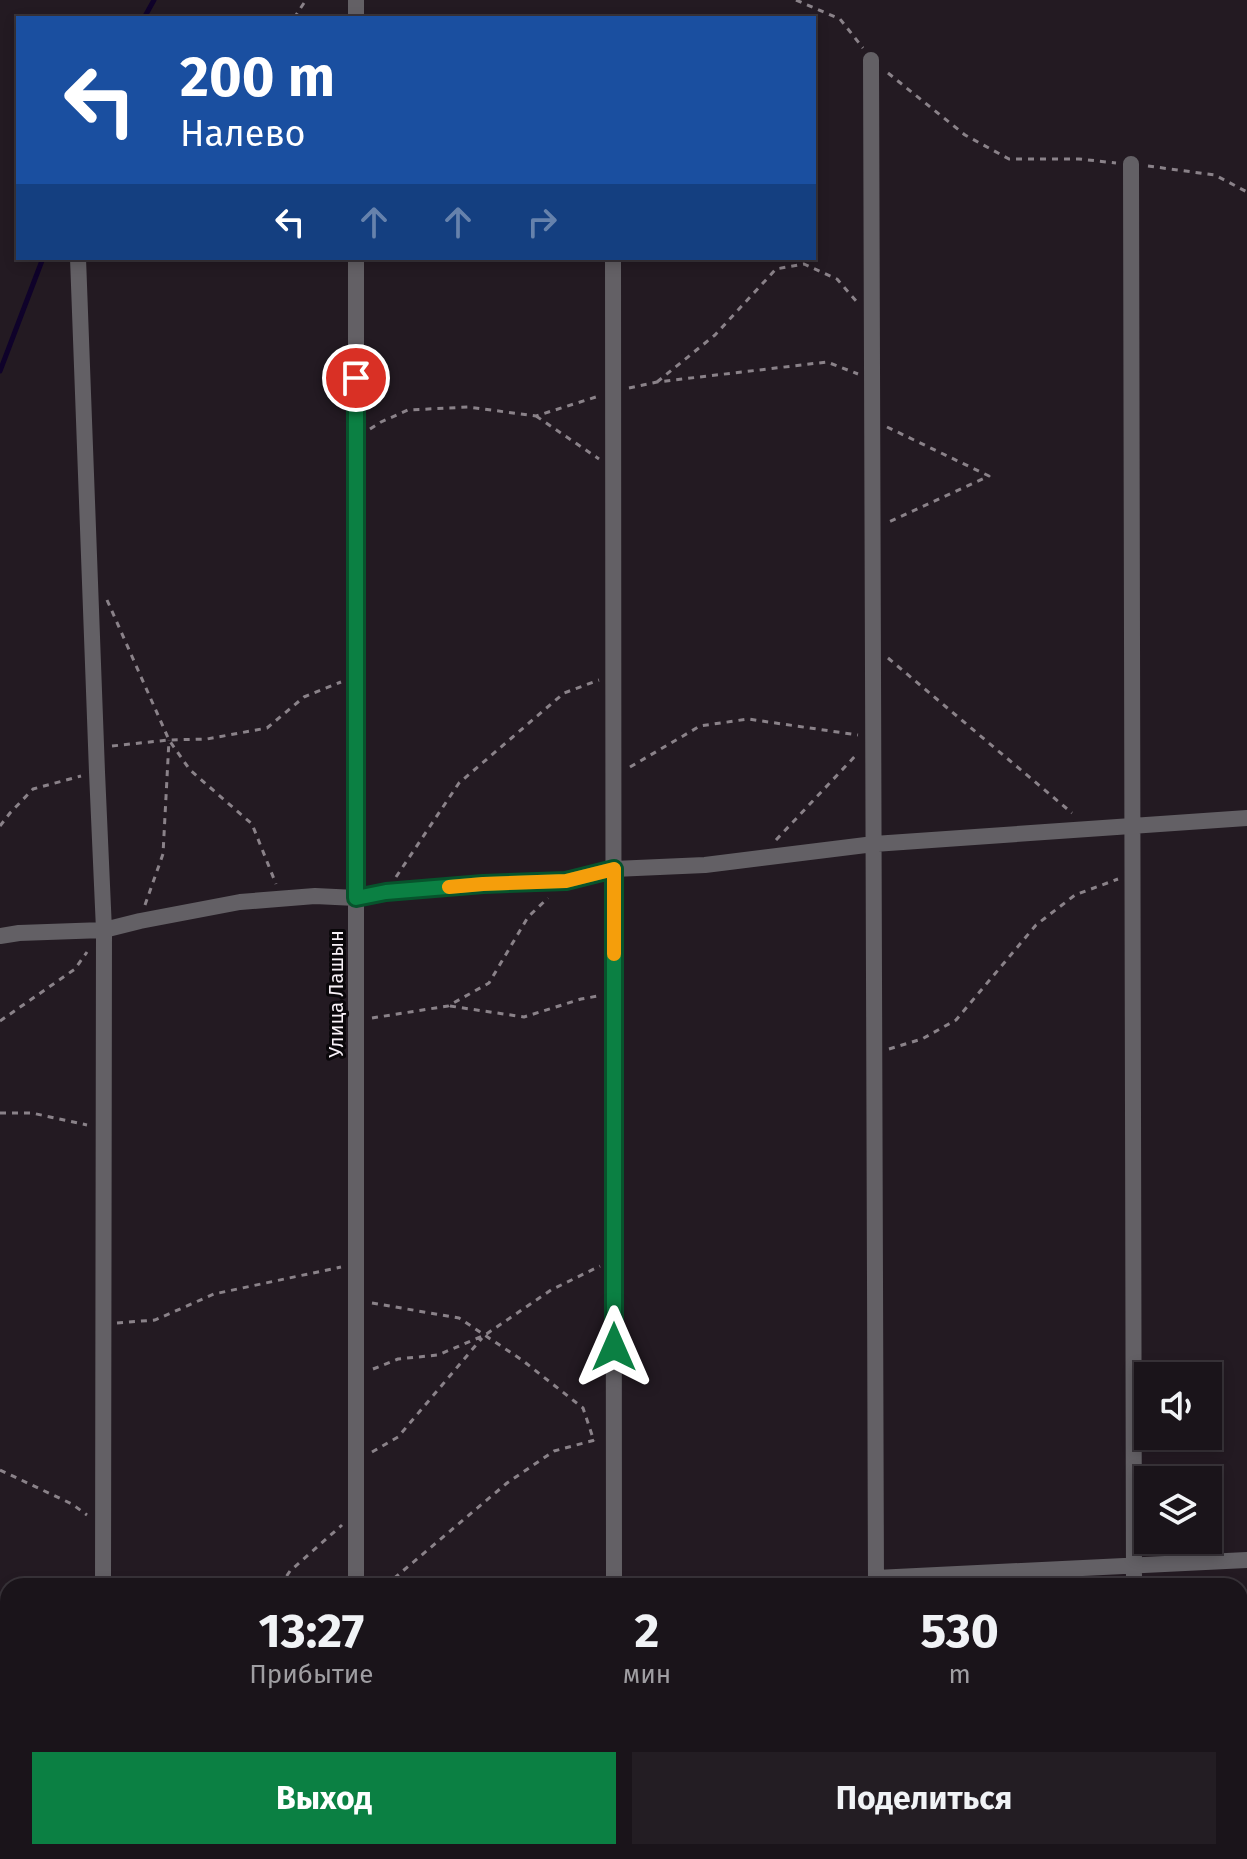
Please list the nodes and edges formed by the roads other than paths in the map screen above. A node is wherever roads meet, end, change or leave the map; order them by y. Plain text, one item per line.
1 (871, 60) road end
2 (1131, 164) road end
3 (78, 260) edge
4 (356, 260) edge
5 (613, 260) edge
6 (1247, 818) edge
7 (1132, 825) junction
8 (874, 844) junction
9 (614, 869) junction
10 (356, 898) junction
11 (104, 930) junction
12 (0, 936) edge
13 (1247, 1560) edge
14 (1134, 1565) junction
15 (103, 1578) edge
16 (356, 1578) edge
17 (614, 1578) edge
18 (876, 1578) edge
19 (937, 1578) edge
20 (1134, 1578) edge

1 - 8 street
2 - 7 street
3 - 11 street
4 - 10 street, Улица Лашын
5 - 9 street
6 - 7 street
7 - 8 street
7 - 14 street
8 - 9 street
8 - 18 street
9 - 10 street
9 - 17 street
10 - 11 street
10 - 16 street, Улица Лашын
11 - 12 street
11 - 15 street
13 - 14 street
14 - 19 street
14 - 20 street

